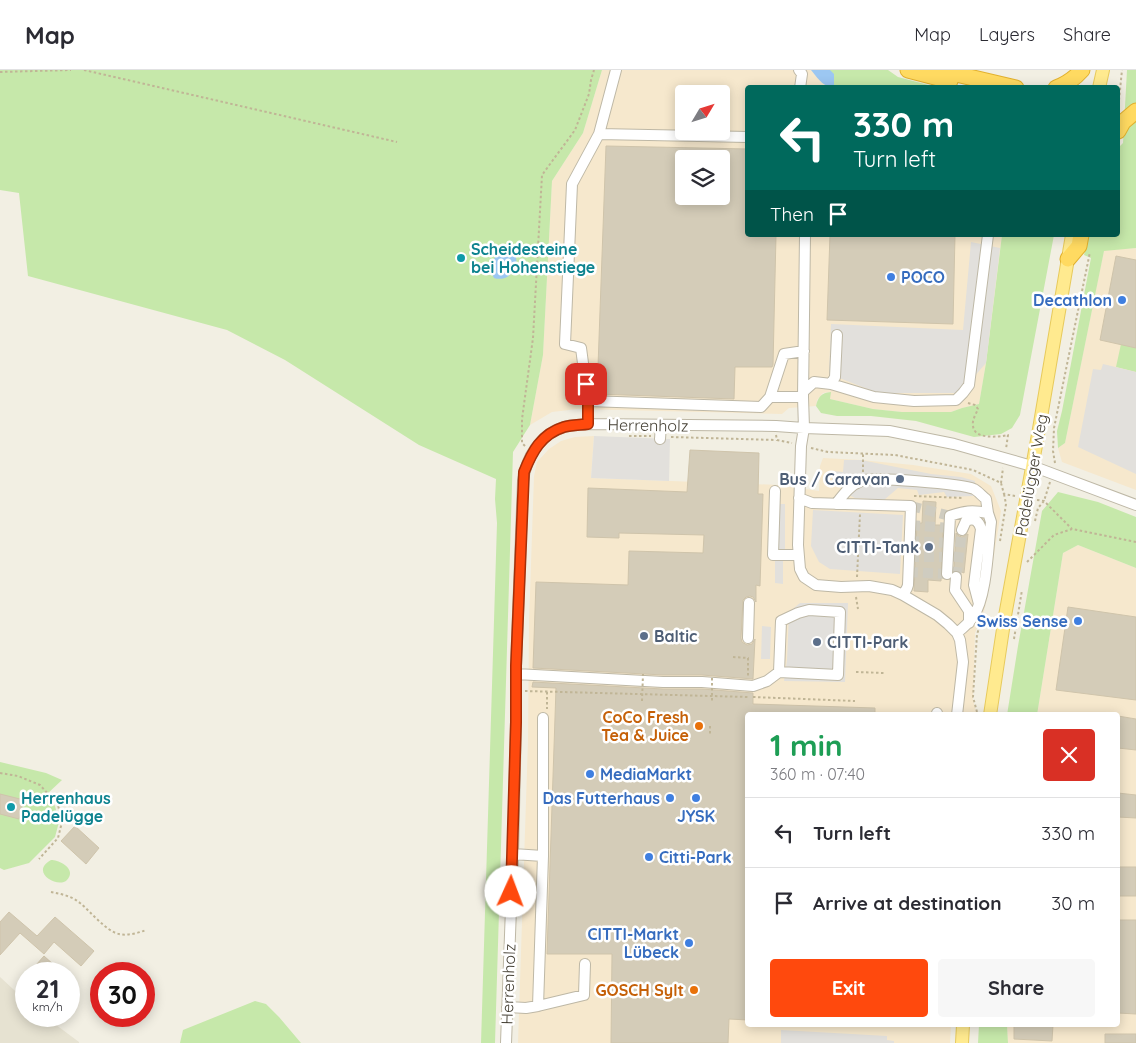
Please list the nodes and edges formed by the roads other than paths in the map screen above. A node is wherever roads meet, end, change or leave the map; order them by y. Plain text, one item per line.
1 (616, 70) edge
2 (798, 70) edge
3 (908, 70) edge
4 (939, 70) edge
5 (1082, 70) edge
6 (1103, 70) edge
7 (800, 85) edge
8 (966, 85) edge
9 (1003, 85) edge
10 (1061, 85) edge
11 (1100, 85) edge
12 (1136, 111) edge
13 (1120, 127) edge
14 (599, 134) junction
15 (745, 137) edge
16 (805, 237) edge
17 (988, 237) edge
18 (1072, 237) edge
19 (1086, 240) edge
20 (1068, 260) junction
21 (838, 335) dead end
22 (804, 351) junction
23 (831, 384) junction
24 (803, 394) junction
25 (770, 397) junction
26 (588, 401) junction
27 (588, 424) junction
28 (661, 425) junction
29 (804, 428) junction
30 (661, 438) road end
31 (1032, 466) junction
32 (775, 491) dead end
33 (799, 498) junction
34 (836, 504) junction
35 (1136, 505) edge
36 (988, 513) junction
37 (962, 530) tunnel mouth
38 (798, 555) junction
39 (904, 595) junction
40 (749, 603) dead end
41 (979, 605) junction
42 (969, 622) junction
43 (957, 633) junction
44 (748, 638) dead end
45 (779, 672) junction
46 (516, 674) junction
47 (957, 712) edge
48 (990, 712) edge
49 (543, 718) road end
50 (513, 854) junction
51 (542, 856) junction
52 (586, 964) dead end
53 (538, 1006) junction
54 (507, 1007) junction
55 (963, 1027) edge
56 (506, 1043) edge
57 (962, 1043) edge

1 - 14 street
2 - 7 street
3 - 8 highway
4 - 9 highway
5 - 10 highway
6 - 11 main road
12 - 13 highway
14 - 15 street
14 - 26 street
16 - 22 street
17 - 23 street
18 - 20 main road, Padelügger Weg
19 - 20 highway
20 - 31 main road, Padelügger Weg
21 - 23 street
22 - 24 street
22 - 25 street
23 - 24 street
24 - 25 street
24 - 29 street
25 - 26 street
26 - 27 street
27 - 28 street, Herrenholz
27 - 46 street, Herrenholz
28 - 29 street, Herrenholz
28 - 30 street
29 - 31 street, Herrenholz
29 - 33 street
31 - 35 street, Herrenholz
31 - 48 main road, Padelügger Weg
32 - 38 street
33 - 34 street
33 - 38 street
34 - 36 street
34 - 39 street
36 - 41 street
36 - 42 street
37 - 41 street
38 - 39 street
39 - 43 street
40 - 44 street
41 - 42 street
42 - 43 street
43 - 47 street
45 - 45 street
45 - 46 street
46 - 50 street, Herrenholz
49 - 51 street
50 - 51 street
50 - 54 street, Herrenholz
51 - 53 street
52 - 53 street
53 - 54 street
54 - 56 street, Herrenholz
55 - 57 main road

